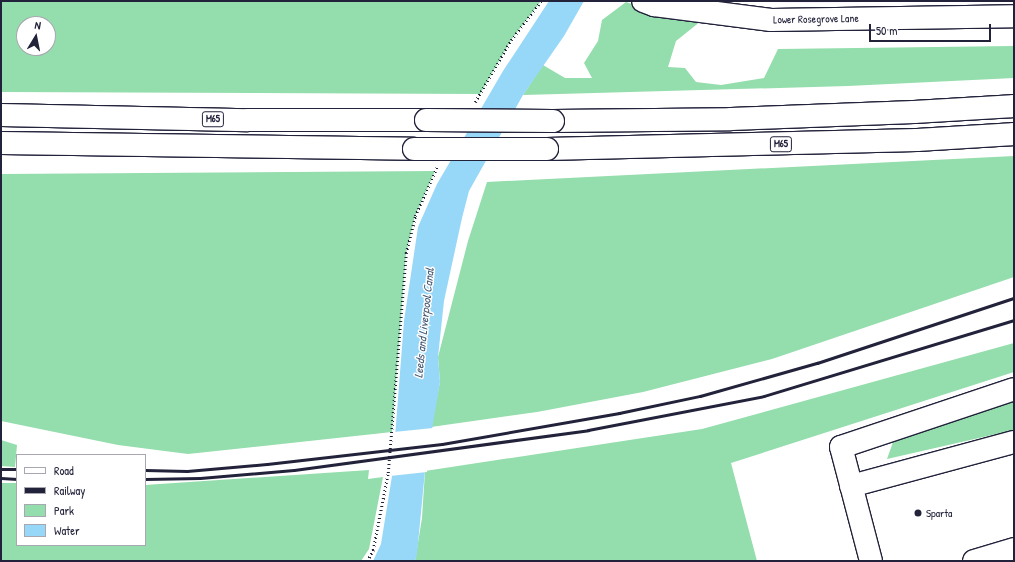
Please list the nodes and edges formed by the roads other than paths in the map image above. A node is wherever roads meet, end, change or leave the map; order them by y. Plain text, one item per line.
1 (643, 1) edge
2 (1014, 16) edge
3 (1014, 106) edge
4 (1, 115) edge
5 (1014, 134) edge
6 (1, 143) edge
7 (1014, 389) edge
8 (1014, 442) edge
9 (852, 486) junction
10 (1014, 549) edge
11 (871, 561) edge
12 (974, 561) edge

1 - 2 main road, Lower Rosegrove Lane
3 - 4 main road, M65, bridge
5 - 6 main road, M65, bridge
7 - 9 main road
8 - 9 main road
9 - 11 main road
10 - 12 main road

